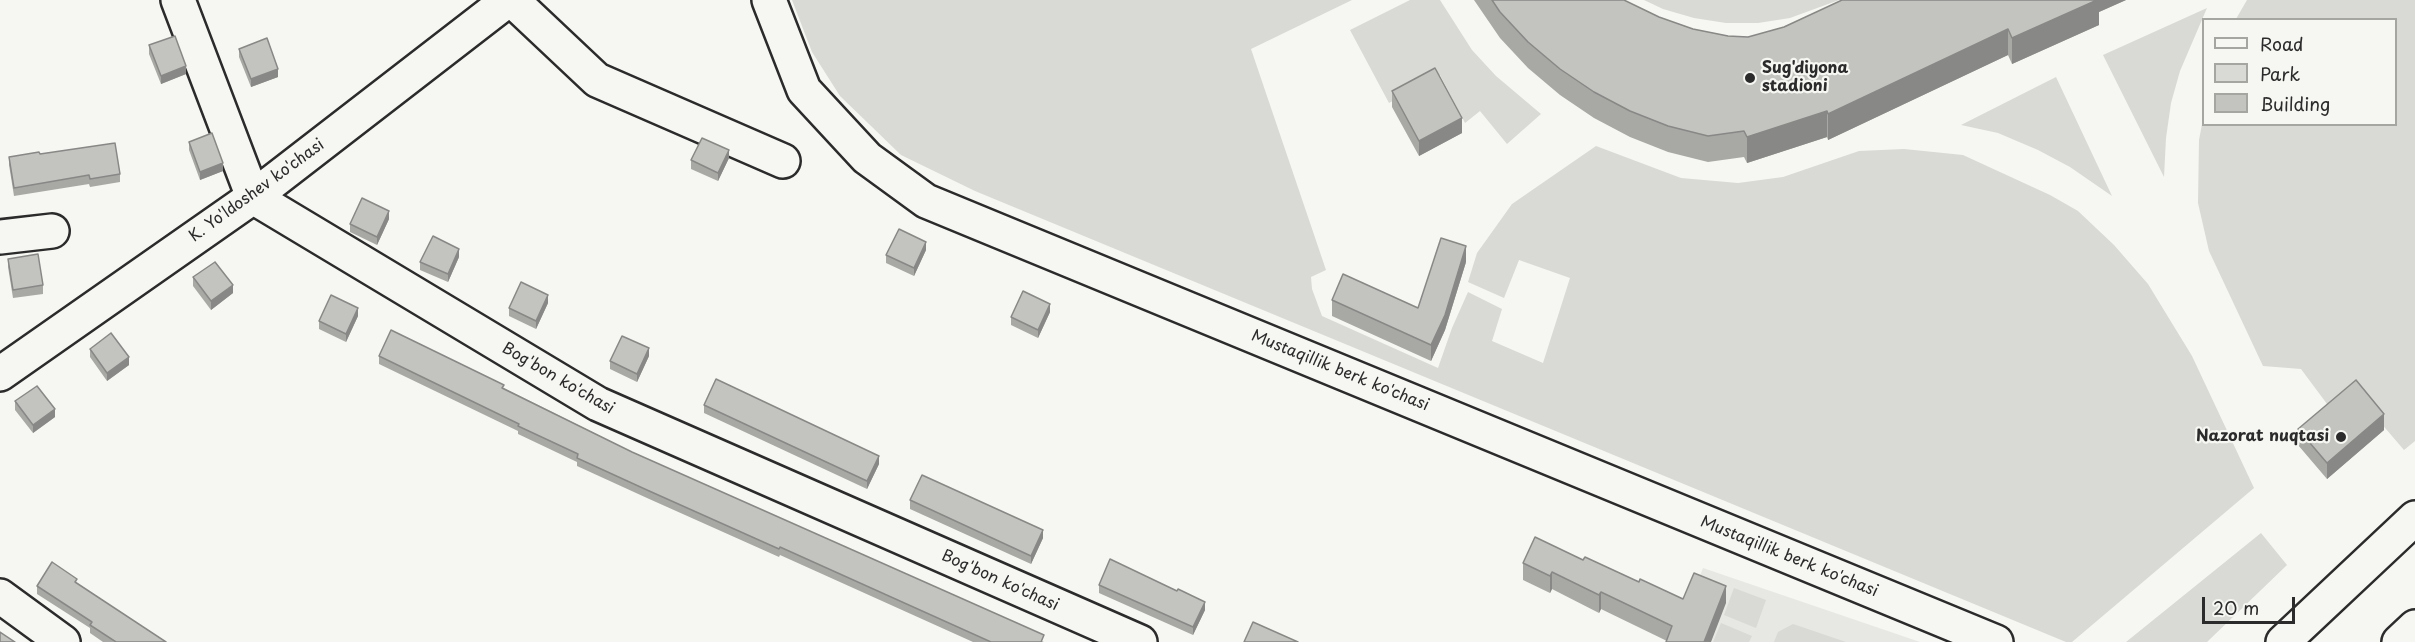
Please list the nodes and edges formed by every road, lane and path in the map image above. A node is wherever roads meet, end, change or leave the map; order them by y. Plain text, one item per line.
1 (178, 0) edge
2 (510, 0) edge
3 (769, 0) edge
4 (783, 161) dead end
5 (253, 197) junction
6 (52, 231) dead end
7 (0, 237) edge
8 (0, 374) edge
9 (2415, 518) edge
10 (0, 596) edge
11 (2415, 627) edge
12 (63, 642) edge
13 (1140, 642) edge
14 (1996, 642) edge
15 (2283, 642) edge
16 (2399, 642) edge

1 - 5 street
2 - 4 street
2 - 5 street, K. Yo'ldoshev ko'chasi
3 - 14 street, Mustaqillik berk ko'chasi
5 - 8 street, K. Yo'ldoshev ko'chasi
5 - 13 street, Bog'bon ko'chasi
6 - 7 street
9 - 15 street
10 - 12 street
11 - 16 street

